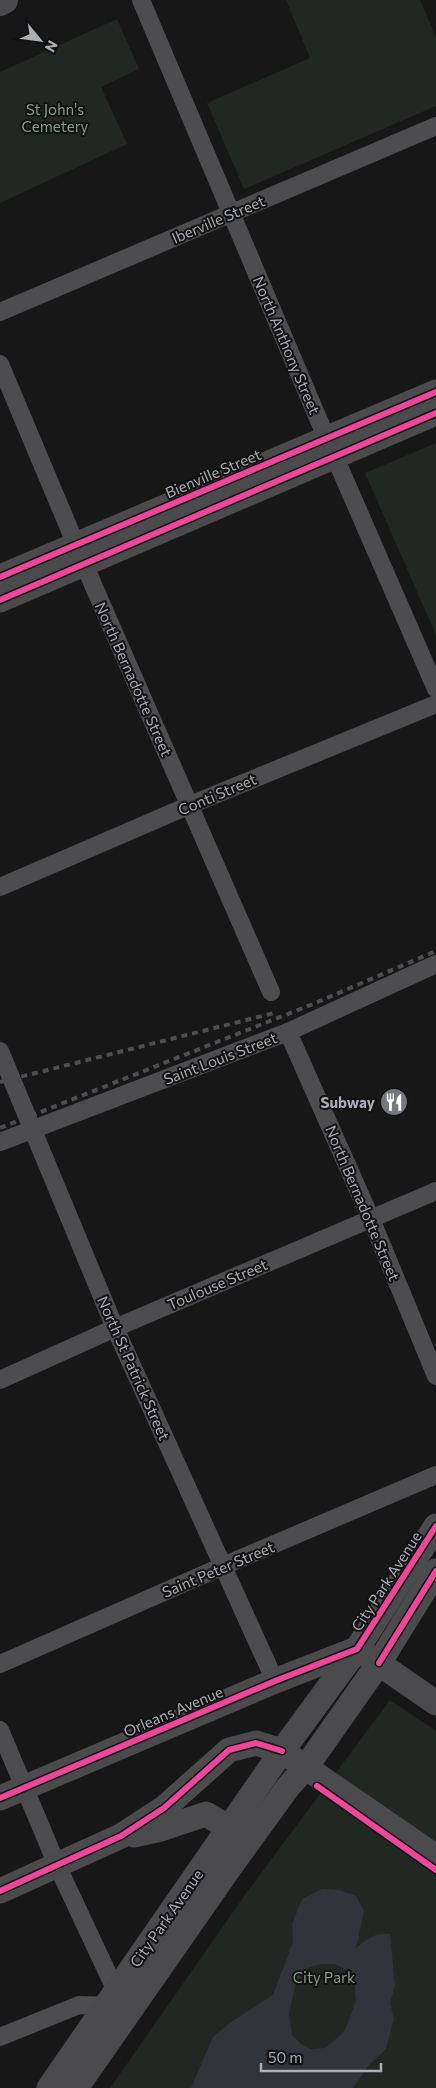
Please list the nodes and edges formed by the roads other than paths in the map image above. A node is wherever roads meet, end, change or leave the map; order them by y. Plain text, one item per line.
1 (4, 0) edge
2 (141, 0) edge
3 (0, 2) edge
4 (436, 126) edge
5 (230, 213) junction
6 (0, 312) edge
7 (0, 364) edge
8 (436, 392) edge
9 (436, 413) edge
10 (330, 447) junction
11 (79, 555) junction
12 (0, 577) edge
13 (0, 600) edge
14 (436, 689) edge
15 (436, 704) edge
16 (190, 805) junction
17 (0, 887) edge
18 (436, 964) edge
19 (270, 992) dead end
20 (288, 1032) junction
21 (0, 1051) edge
22 (34, 1130) junction
23 (0, 1142) edge
24 (436, 1190) edge
25 (371, 1219) junction
26 (115, 1328) junction
27 (436, 1376) edge
28 (0, 1380) edge
29 (436, 1475) edge
30 (436, 1526) edge
31 (223, 1566) junction
32 (436, 1571) edge
33 (351, 1657) junction
34 (379, 1663) junction
35 (0, 1664) edge
36 (275, 1681) junction
37 (436, 1703) edge
38 (0, 1730) edge
39 (282, 1751) junction
40 (306, 1767) junction
41 (26, 1788) junction
42 (0, 1798) edge
43 (229, 1828) junction
44 (121, 1836) junction
45 (436, 1857) edge
46 (57, 1865) junction
47 (0, 1891) edge
48 (118, 2002) junction
49 (0, 2037) edge
50 (49, 2088) edge
51 (76, 2088) edge

1 - 3 main road
2 - 5 street, North Anthony Street
4 - 5 street, Iberville Street
5 - 6 street, Iberville Street
5 - 10 street, North Anthony Street
7 - 11 street, North Bernadotte Street
8 - 10 street, Bienville Street
9 - 10 street, Bienville Street
10 - 11 street, Bienville Street
10 - 14 street, North Anthony Street
11 - 12 street, Bienville Street
11 - 13 street, Bienville Street
11 - 16 street, North Bernadotte Street
15 - 16 street, Conti Street
16 - 17 street, Conti Street
16 - 19 street, North Bernadotte Street
18 - 20 street, Saint Louis Street
20 - 22 street, Saint Louis Street
20 - 25 street, North Bernadotte Street
21 - 22 street, North St Patrick Street
22 - 23 street, Saint Louis Street
22 - 26 street, North St Patrick Street
24 - 25 street, Toulouse Street
25 - 26 street, Toulouse Street
25 - 27 street, North Bernadotte Street
26 - 28 street, Toulouse Street
26 - 31 street, North St Patrick Street
29 - 31 street, Saint Peter Street
30 - 33 street, City Park Avenue
31 - 35 street, Saint Peter Street
31 - 36 street, North St Patrick Street
32 - 34 street, City Park Avenue
33 - 34 street
33 - 36 street, Orleans Avenue
33 - 39 street, City Park Avenue
33 - 40 street
34 - 37 street
34 - 40 street, City Park Avenue
36 - 41 street, Orleans Avenue
38 - 41 street
39 - 40 street
39 - 43 street, City Park Avenue
39 - 44 street
40 - 45 street
40 - 48 street, City Park Avenue
41 - 42 street, Orleans Avenue
41 - 46 street
43 - 44 street
43 - 48 street, City Park Avenue
44 - 46 street
46 - 47 street
46 - 48 street
48 - 49 street
48 - 50 street, City Park Avenue
48 - 51 street, City Park Avenue

